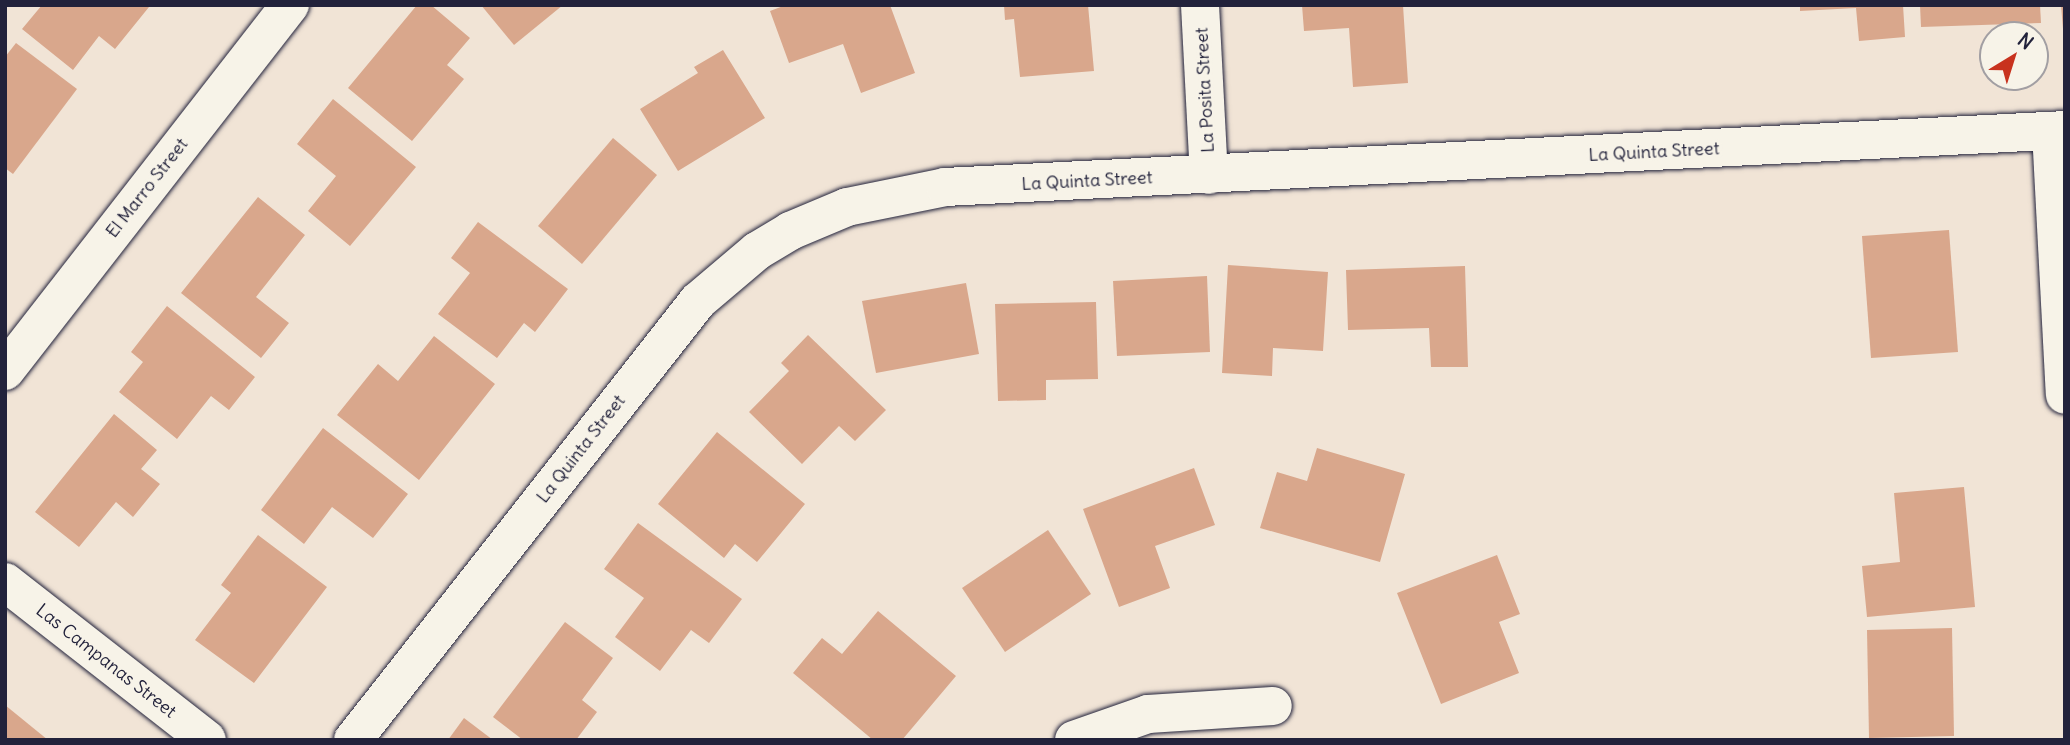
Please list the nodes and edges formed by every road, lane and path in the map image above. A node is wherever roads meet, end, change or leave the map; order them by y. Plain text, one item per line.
1 (290, 5) edge
2 (1200, 5) edge
3 (2058, 130) edge
4 (1209, 175) junction
5 (5, 371) edge
6 (2065, 395) edge
7 (5, 582) edge
8 (1273, 706) dead end
9 (206, 740) edge
10 (353, 740) edge
11 (1073, 740) edge

1 - 5 street, El Marro Street
2 - 4 street, La Posita Street
3 - 4 street, La Quinta Street
3 - 6 street
4 - 10 street, La Quinta Street
7 - 9 street, Las Campanas Street
8 - 11 street

